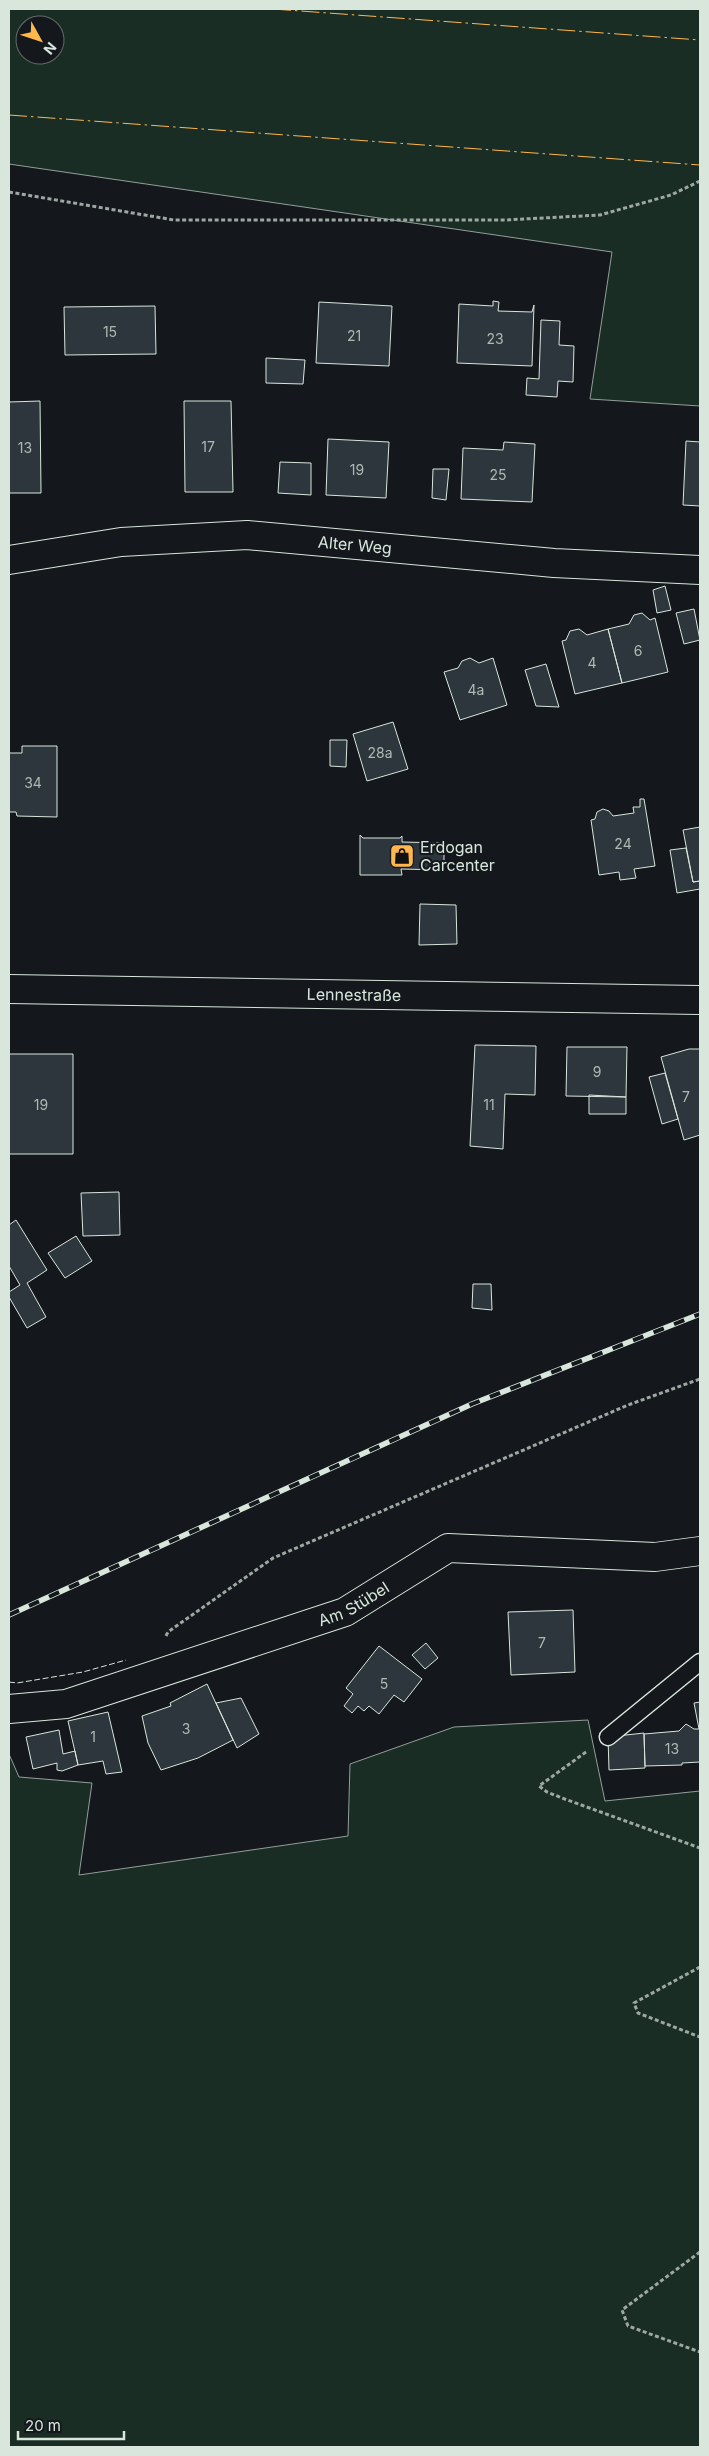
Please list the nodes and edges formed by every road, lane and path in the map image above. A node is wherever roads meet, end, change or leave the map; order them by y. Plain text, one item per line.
1 (700, 181) edge
2 (9, 192) edge
3 (9, 560) edge
4 (700, 570) edge
5 (9, 988) edge
6 (700, 1000) edge
7 (700, 1379) edge
8 (700, 1551) edge
9 (700, 1662) edge
10 (144, 1679) junction
11 (9, 1709) edge
12 (608, 1737) joint
13 (700, 1848) edge
14 (700, 1967) edge
15 (700, 2036) edge
16 (700, 2252) edge
17 (700, 2352) edge

1 - 2 path
3 - 4 street, Alter Weg
5 - 6 street, Lennestraße
7 - 10 path
8 - 10 street, Am Stübel
9 - 12 lane
10 - 11 street, Am Stübel
12 - 13 path
14 - 15 path
16 - 17 path

